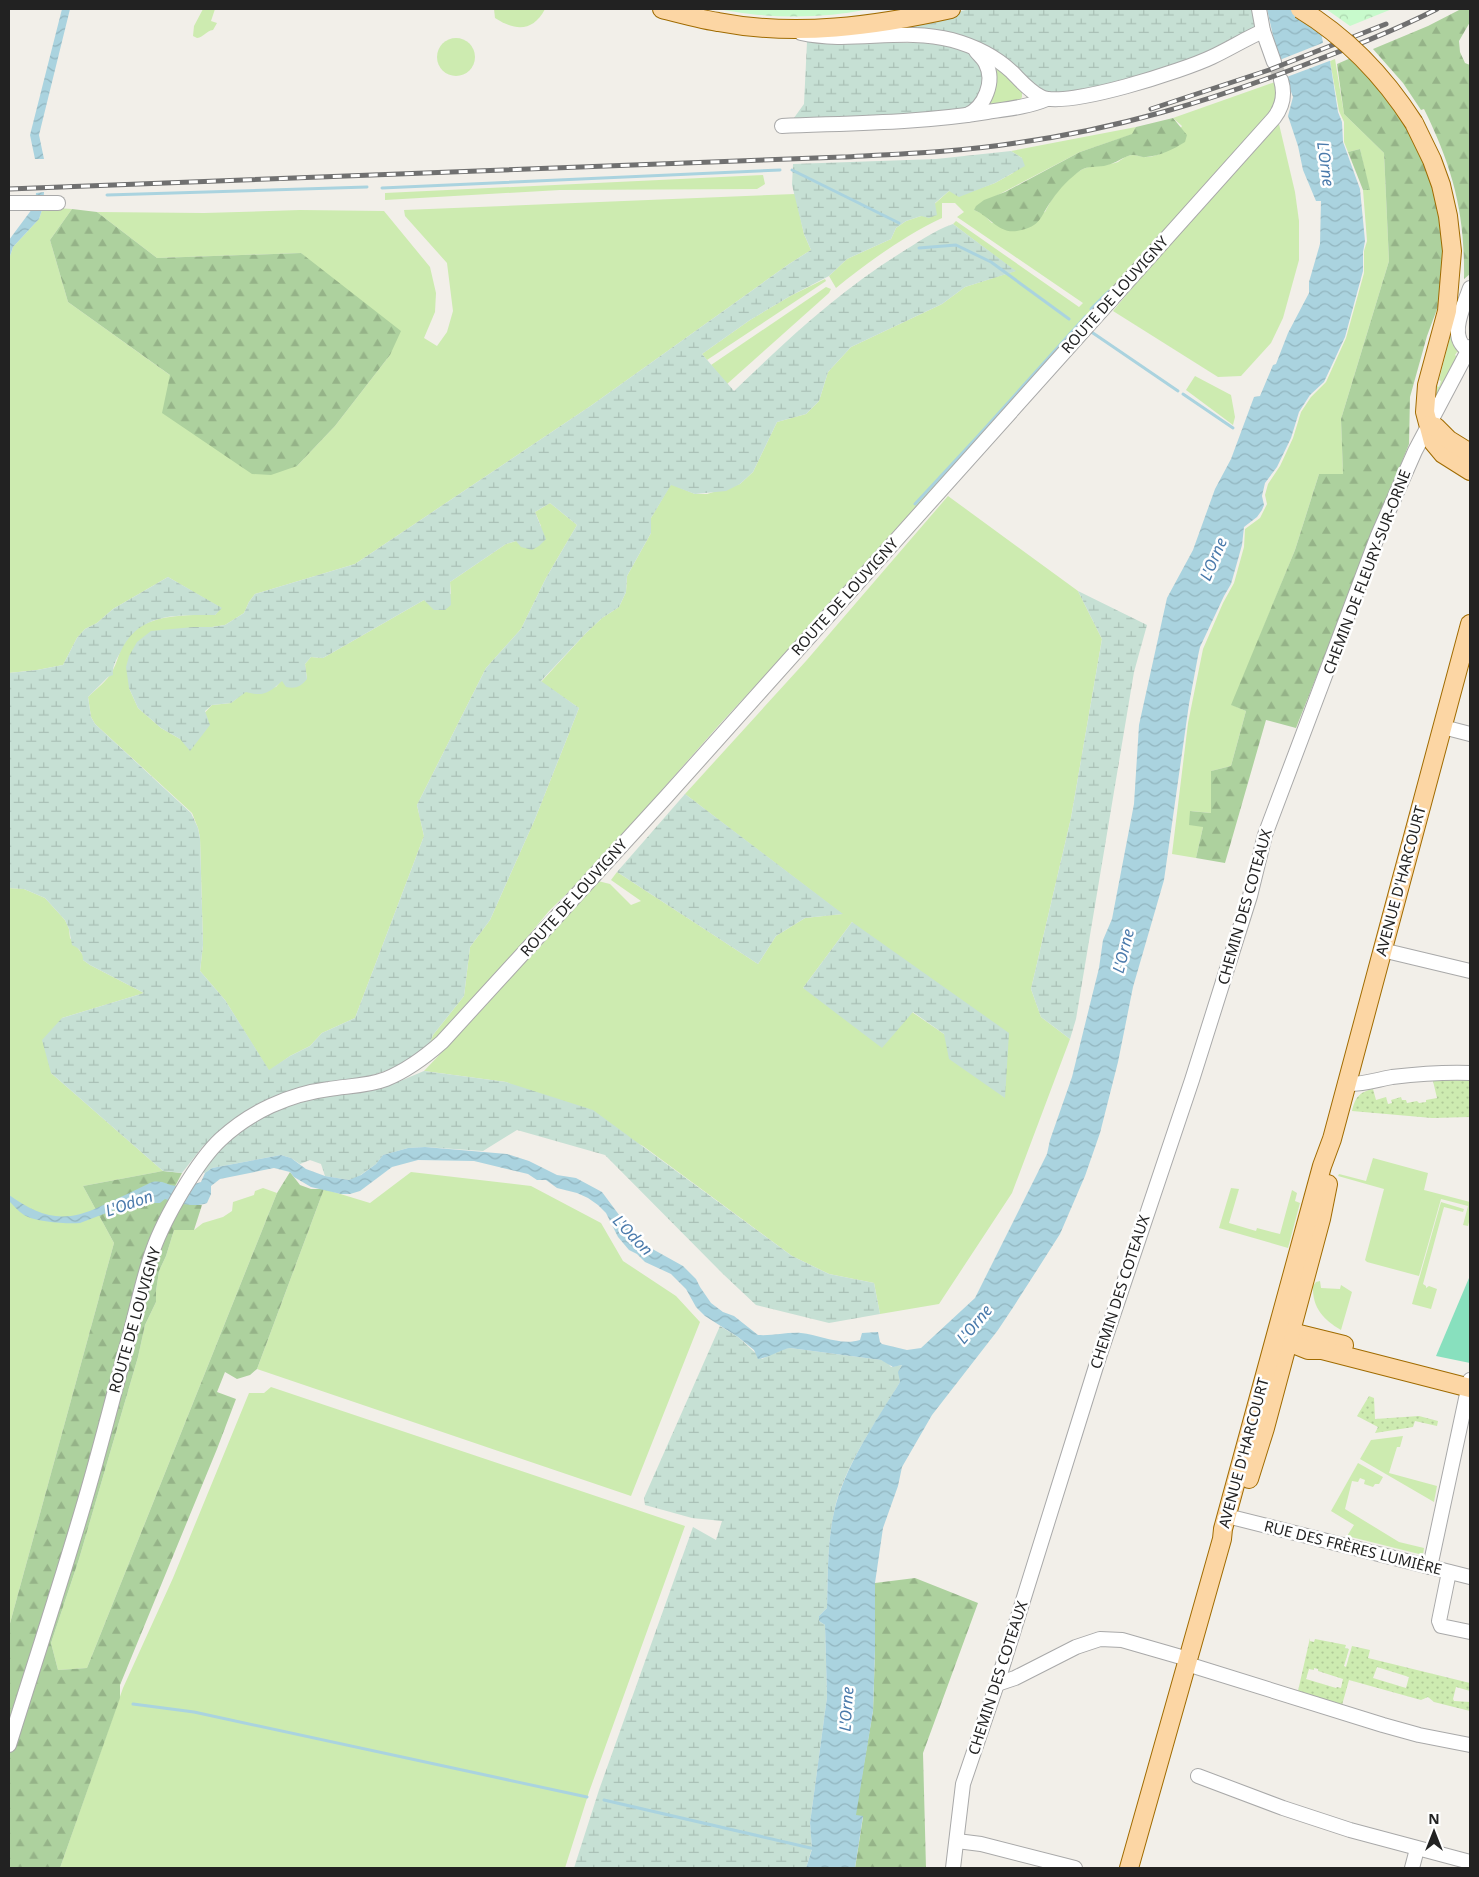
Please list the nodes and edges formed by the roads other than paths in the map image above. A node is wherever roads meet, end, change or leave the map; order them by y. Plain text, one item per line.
1 (662, 9) edge
2 (916, 9) edge
3 (951, 9) edge
4 (1259, 9) edge
5 (1300, 9) edge
6 (895, 20) junction
7 (781, 29) junction
8 (1263, 31) junction
9 (972, 47) junction
10 (1274, 62) tunnel mouth
11 (1281, 80) tunnel mouth
12 (1047, 99) junction
13 (967, 115) junction
14 (782, 126) dead end
15 (9, 203) edge
16 (46, 203) dead end
17 (1470, 288) edge
18 (1469, 348) edge
19 (1431, 433) junction
20 (1470, 453) edge
21 (1470, 462) edge
22 (1470, 471) edge
23 (1470, 624) edge
24 (1467, 651) edge
25 (1308, 721) joint
26 (1443, 727) junction
27 (1470, 734) edge
28 (1382, 950) junction
29 (1470, 972) edge
30 (1470, 1073) edge
31 (1345, 1084) junction
32 (1283, 1335) junction
33 (1470, 1383) edge
34 (1235, 1518) junction
35 (1222, 1539) junction
36 (1430, 1567) junction
37 (1449, 1572) junction
38 (1470, 1577) edge
39 (1470, 1632) edge
40 (1188, 1662) junction
41 (997, 1684) junction
42 (9, 1745) edge
43 (1470, 1745) edge
44 (1198, 1776) dead end
45 (957, 1841) junction
46 (1417, 1849) junction
47 (1470, 1862) edge
48 (953, 1868) edge
49 (1075, 1868) edge
50 (1129, 1868) edge
51 (1412, 1868) edge

1 - 7 main road
2 - 6 main road
3 - 6 main road
4 - 8 street
5 - 19 main road, bridge
6 - 7 main road
7 - 9 street
8 - 10 street
8 - 12 street
9 - 12 street
9 - 13 street
11 - 42 street, ROUTE DE LOUVIGNY
12 - 13 street
13 - 14 street
15 - 16 street
17 - 18 street
18 - 19 street
19 - 20 main road
19 - 21 main road
19 - 22 main road
19 - 25 street, CHEMIN DE FLEURY-SUR-ORNE
23 - 24 main road, AVENUE D'HARCOURT
24 - 26 main road, AVENUE D'HARCOURT
25 - 41 street, CHEMIN DES COTEAUX
26 - 27 street
26 - 28 main road, AVENUE D'HARCOURT
28 - 29 street
28 - 31 main road, AVENUE D'HARCOURT
30 - 31 street
31 - 32 main road, AVENUE D'HARCOURT
32 - 33 main road
32 - 34 main road, AVENUE D'HARCOURT
32 - 35 main road, AVENUE D'HARCOURT
33 - 36 street
34 - 35 main road, AVENUE D'HARCOURT
34 - 36 street, RUE DES FRÈRES LUMIÈRE
35 - 40 main road
36 - 37 street, RUE DES FRÈRES LUMIÈRE
37 - 38 street, RUE DES FRÈRES LUMIÈRE
37 - 39 street
40 - 41 street
40 - 43 street
40 - 50 main road
41 - 45 street, CHEMIN DES COTEAUX
44 - 46 street
45 - 48 street, CHEMIN DES COTEAUX
45 - 49 street
46 - 47 street
46 - 51 street

